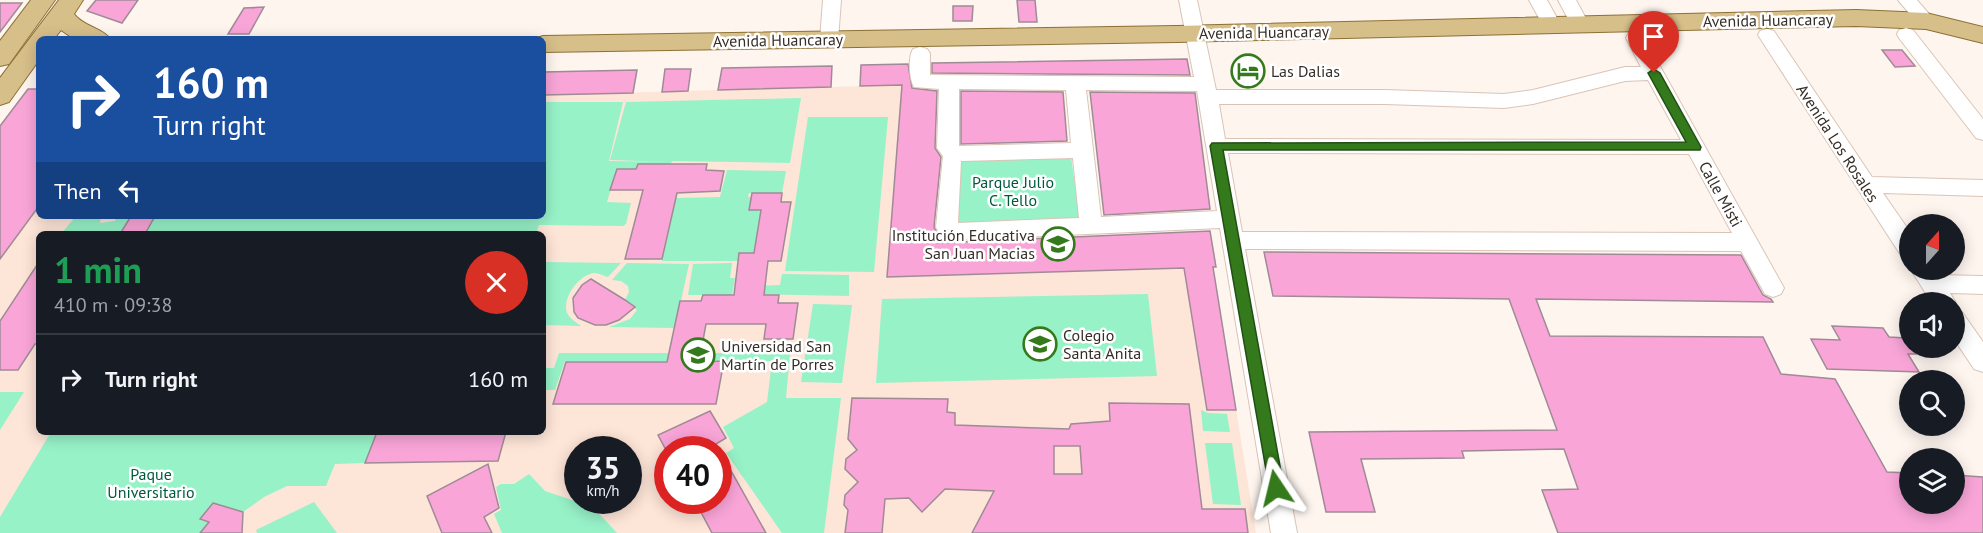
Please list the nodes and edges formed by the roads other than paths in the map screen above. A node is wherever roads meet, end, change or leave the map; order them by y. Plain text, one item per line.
1 (832, 0) edge
2 (1188, 0) edge
3 (1538, 0) edge
4 (1567, 0) edge
5 (1907, 0) edge
6 (59, 4) edge
7 (1580, 24) junction
8 (1552, 25) junction
9 (1916, 28) junction
10 (1983, 34) edge
11 (1767, 35) junction
12 (37, 36) edge
13 (37, 36) edge
14 (88, 36) edge
15 (36, 38) edge
16 (36, 38) edge
17 (1635, 38) junction
18 (829, 40) junction
19 (1197, 41) junction
20 (1983, 43) edge
21 (546, 44) edge
22 (920, 53) junction
23 (25, 54) edge
24 (546, 60) edge
25 (1654, 73) junction
26 (949, 82) junction
27 (1075, 83) junction
28 (1206, 90) junction
29 (0, 96) edge
30 (1983, 133) edge
31 (1216, 146) junction
32 (1695, 147) junction
33 (1083, 150) junction
34 (954, 154) junction
35 (1866, 185) junction
36 (1983, 188) edge
37 (1091, 226) junction
38 (1230, 230) junction
39 (1899, 234) edge
40 (1747, 242) junction
41 (1983, 285) edge
42 (1932, 286) edge
43 (1773, 288) dead end
44 (1965, 335) edge
45 (1983, 362) edge
46 (1284, 533) edge

1 - 18 street
2 - 19 street
3 - 8 street
4 - 7 street
5 - 9 street
6 - 12 main road
6 - 13 main road
6 - 14 main road
7 - 8 main road, Avenida Huancaray
7 - 9 main road, Avenida Huancaray
8 - 19 main road, Avenida Huancaray
9 - 10 main road, Avenida Huancaray
9 - 11 main road, Avenida Huancaray
9 - 20 main road, Avenida Huancaray
9 - 30 street
11 - 17 main road, Avenida Huancaray
11 - 35 street, Avenida Los Rosales
15 - 23 main road
16 - 23 main road
17 - 19 main road, Avenida Huancaray
17 - 25 street, Calle Misti
18 - 19 main road, Avenida Huancaray
18 - 21 main road, Avenida Huancaray
19 - 22 main road, Avenida Huancaray
19 - 28 street
22 - 24 main road, Avenida Huancaray
22 - 26 street
23 - 29 main road
25 - 28 street
25 - 32 street, Calle Misti
26 - 27 street
26 - 34 street
27 - 28 street
27 - 33 street
28 - 31 street
31 - 32 street
31 - 38 street
32 - 40 street, Calle Misti
33 - 34 street
33 - 37 street
34 - 37 street
35 - 36 street
35 - 39 street, Avenida Los Rosales
37 - 38 street
38 - 40 street
38 - 46 street
40 - 43 street, Calle Misti
41 - 42 street
44 - 45 street

